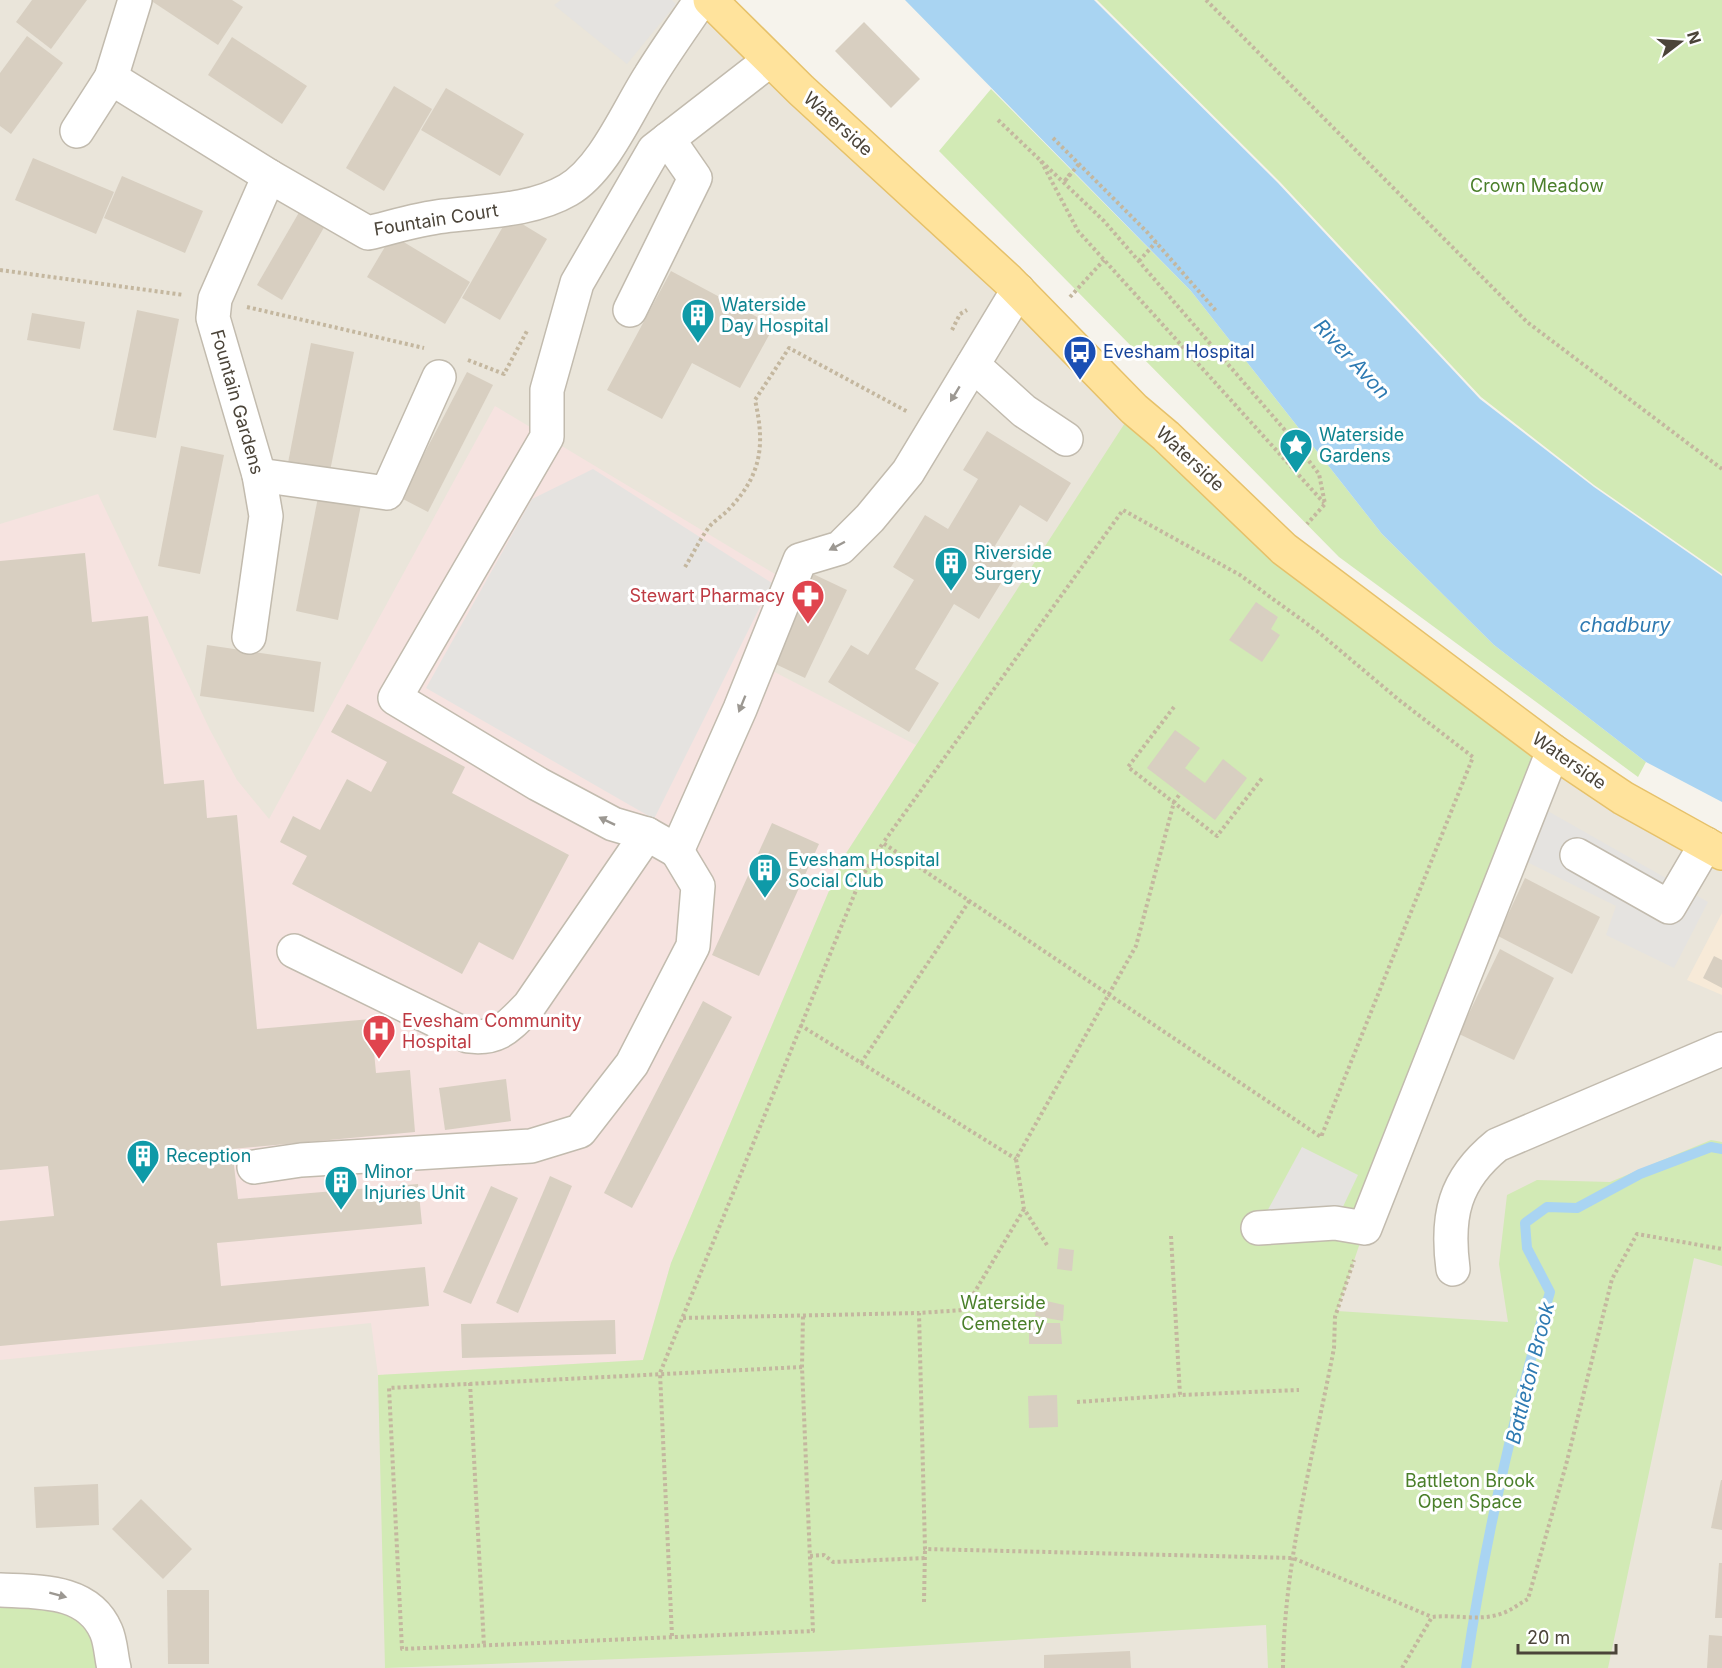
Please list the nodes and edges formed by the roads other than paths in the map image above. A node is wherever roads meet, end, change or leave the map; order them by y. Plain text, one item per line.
1 (135, 0) edge
2 (701, 0) edge
3 (710, 0) edge
4 (770, 60) junction
5 (111, 78) junction
6 (77, 131) dead end
7 (668, 139) junction
8 (269, 176) junction
9 (1018, 290) junction
10 (630, 310) dead end
11 (973, 365) junction
12 (439, 377) dead end
13 (1066, 439) dead end
14 (259, 475) junction
15 (249, 637) dead end
16 (1553, 751) junction
17 (647, 834) junction
18 (1714, 848) edge
19 (677, 851) junction
20 (1577, 855) dead end
21 (294, 951) dead end
22 (1722, 1049) edge
23 (254, 1167) dead end
24 (1258, 1228) dead end
25 (1452, 1269) dead end
26 (0, 1590) edge
27 (114, 1668) edge

1 - 5 street
2 - 8 street, Fountain Court
3 - 4 main road, Waterside
4 - 7 street
4 - 9 main road, Waterside
5 - 6 street
5 - 8 street, Fountain Court
7 - 10 street
17 -> 7 street
8 - 14 street, Fountain Gardens
9 - 11 street
9 - 16 main road, Waterside
11 - 13 street
11 -> 19 street
12 - 14 street
14 - 15 street, Fountain Gardens
16 - 18 main road, Waterside
16 - 24 street
17 - 19 street
17 - 21 street
18 - 20 street
19 - 23 street
22 - 25 street
26 -> 27 street

